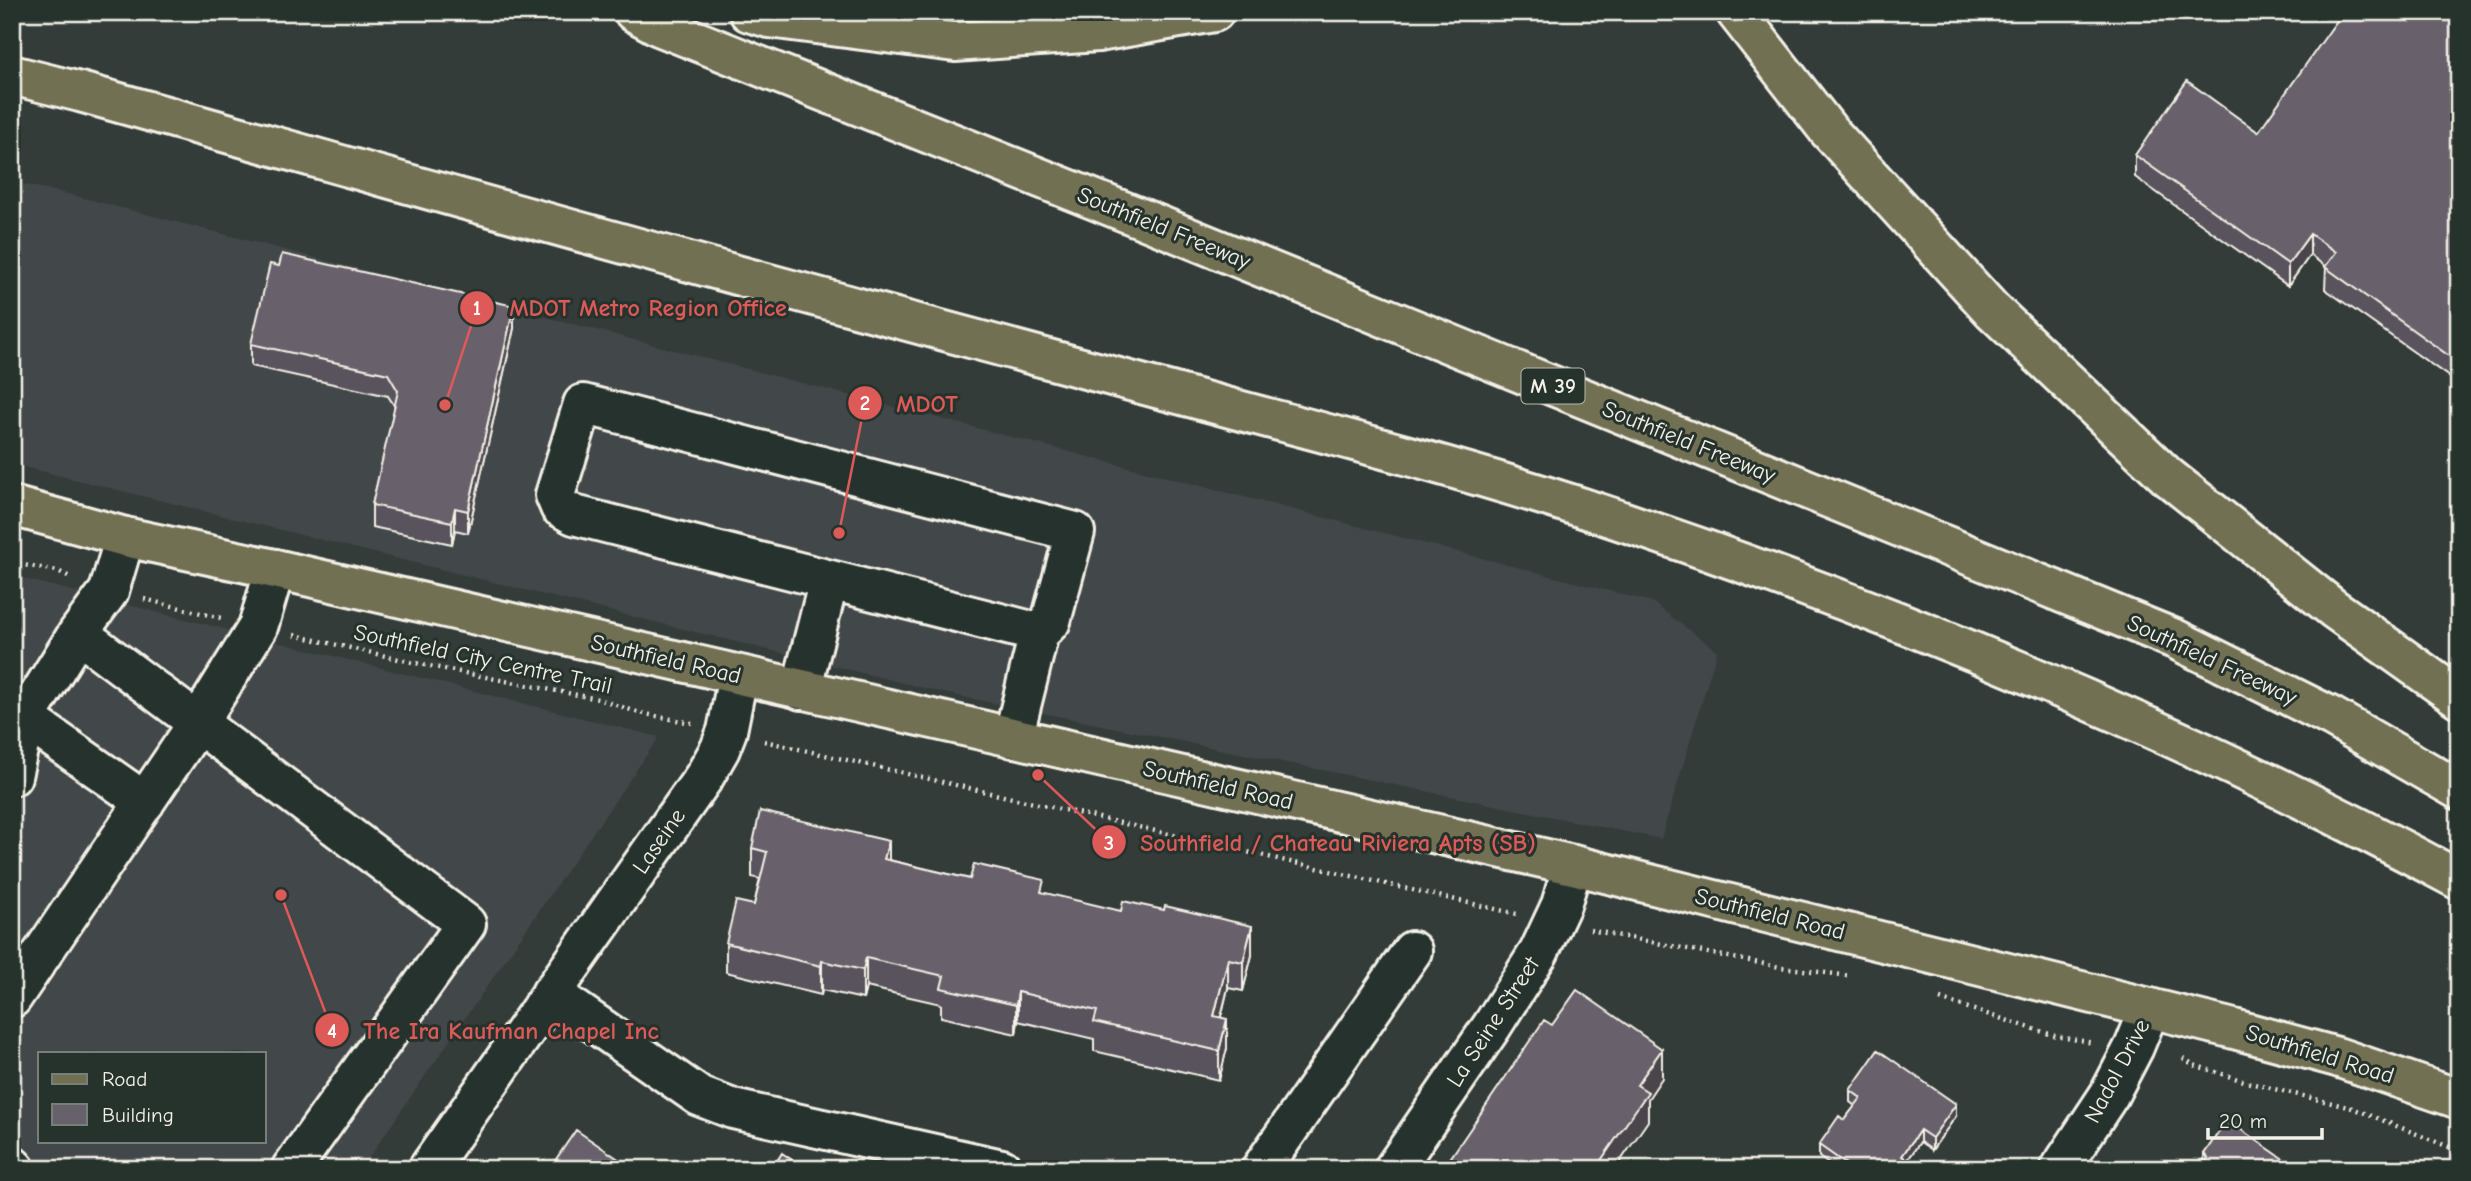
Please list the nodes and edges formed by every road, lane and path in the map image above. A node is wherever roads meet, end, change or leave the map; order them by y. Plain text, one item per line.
1 (634, 12) edge
2 (749, 12) edge
3 (1214, 12) edge
4 (1736, 12) edge
5 (12, 75) edge
6 (12, 506) edge
7 (125, 537) junction
8 (12, 563) edge
9 (275, 569) junction
10 (829, 580) junction
11 (81, 582) dead end
12 (143, 599) dead end
13 (232, 620) dead end
14 (1039, 633) junction
15 (78, 634) junction
16 (291, 634) dead end
17 (738, 676) junction
18 (801, 691) junction
19 (2459, 698) edge
20 (19, 714) edge
21 (681, 720) dead end
22 (198, 723) junction
23 (1013, 738) junction
24 (770, 743) dead end
25 (12, 776) edge
26 (2459, 790) edge
27 (145, 802) junction
28 (1573, 865) junction
29 (2459, 880) edge
30 (1513, 913) dead end
31 (1586, 929) dead end
32 (1412, 951) dead end
33 (1863, 978) dead end
34 (551, 993) junction
35 (1931, 996) dead end
36 (12, 998) edge
37 (2150, 1008) junction
38 (2092, 1043) dead end
39 (2175, 1052) dead end
40 (2459, 1099) edge
41 (2459, 1151) edge
42 (291, 1169) edge
43 (428, 1169) edge
44 (1002, 1169) edge
45 (1261, 1169) edge
46 (1394, 1169) edge
47 (2060, 1169) edge

1 - 26 main road, Southfield Freeway / M 39
2 - 3 main road
4 - 19 main road
5 - 29 main road
6 - 7 main road, Southfield Road
7 - 9 main road, Southfield Road
7 - 15 street
8 - 11 path
9 - 17 main road, Southfield Road
9 - 22 street
10 - 14 street
10 - 14 street
10 - 18 street
12 - 13 path
14 - 23 street
15 - 20 street
15 - 22 street
16 - 21 path, Southfield City Centre Trail
17 - 18 main road, Southfield Road
17 - 34 street, Laseine
18 - 23 main road, Southfield Road
20 - 25 street
20 - 27 street
22 - 27 street
22 - 42 street
23 - 28 main road, Southfield Road
24 - 30 path
27 - 36 street
28 - 37 main road, Southfield Road
28 - 46 street, La Seine Street
31 - 33 path
32 - 45 street
34 - 43 street, Laseine
34 - 44 street
35 - 38 path
37 - 40 main road, Southfield Road
37 - 47 street, Nadol Drive
39 - 41 path

